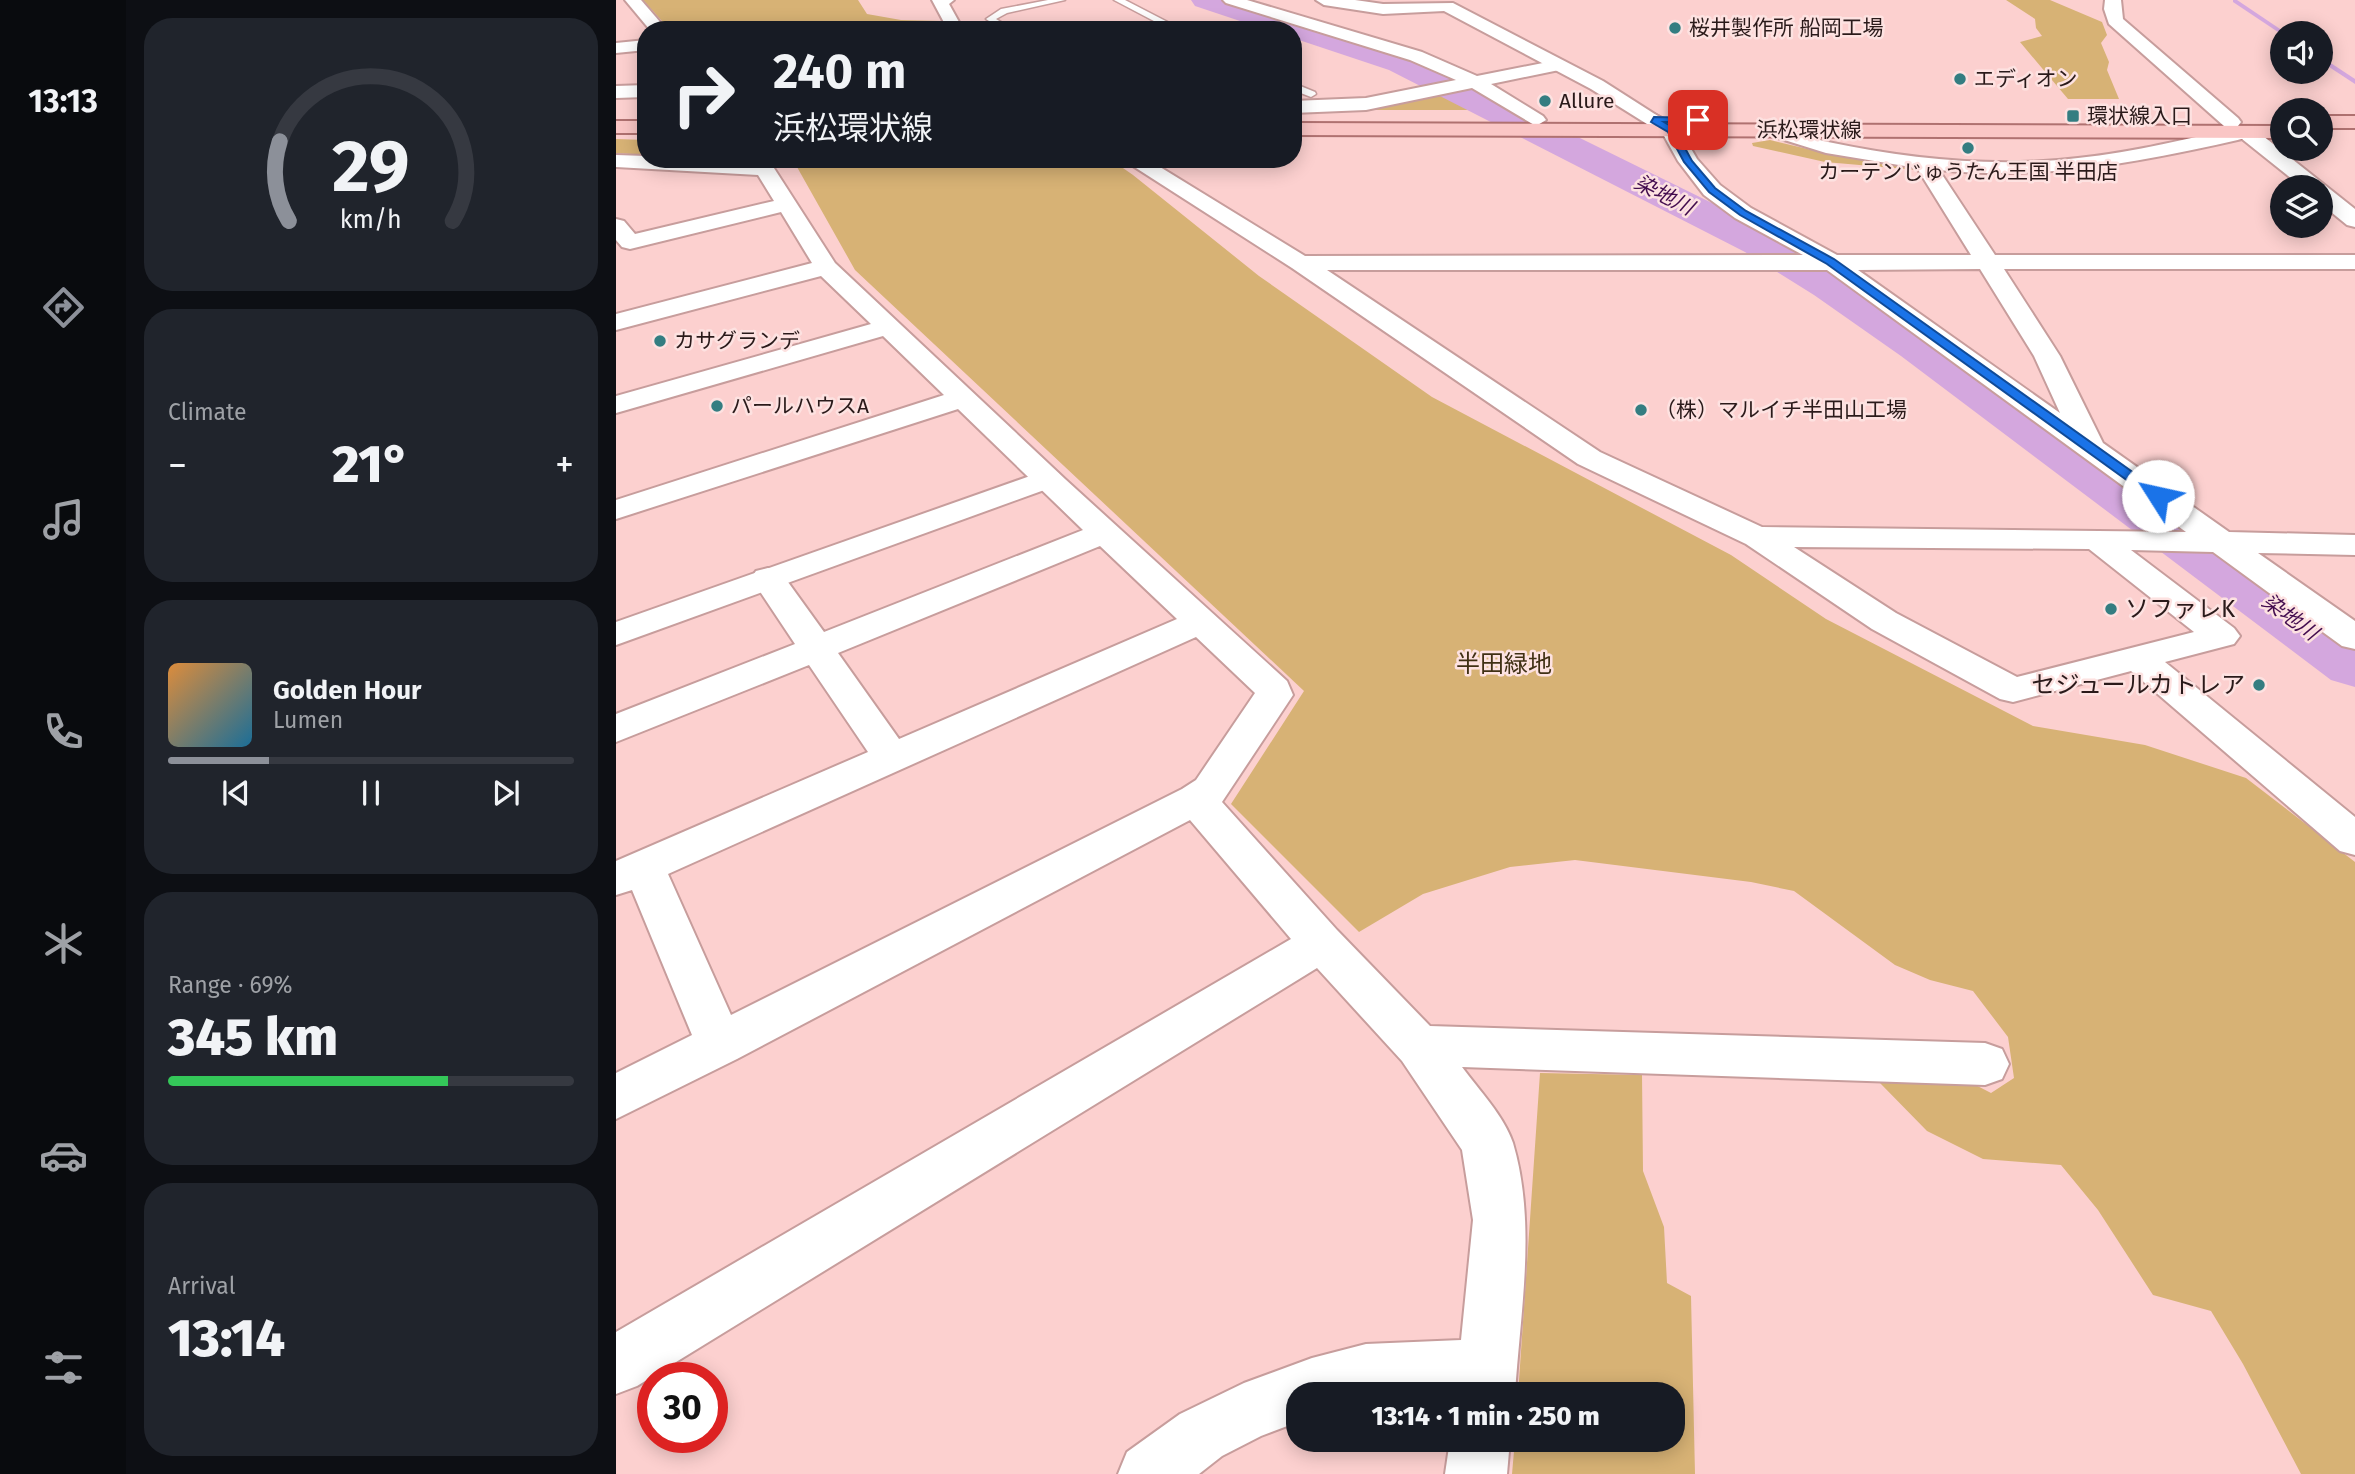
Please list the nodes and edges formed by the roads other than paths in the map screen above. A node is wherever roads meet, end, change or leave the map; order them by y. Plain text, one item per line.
1 (633, 0) edge
2 (941, 0) edge
3 (1118, 0) edge
4 (1231, 0) edge
5 (1324, 0) edge
6 (2113, 0) edge
7 (1055, 1) edge
8 (1441, 3) edge
9 (651, 21) edge
10 (951, 21) edge
11 (994, 21) edge
12 (1161, 21) edge
13 (1301, 21) edge
14 (1302, 21) edge
15 (637, 46) edge
16 (616, 48) edge
17 (1558, 65) junction
18 (1470, 83) junction
19 (1302, 90) edge
20 (637, 91) edge
21 (616, 92) edge
22 (1311, 94) dead end
23 (1302, 107) edge
24 (616, 118) edge
25 (637, 118) edge
26 (1302, 119) edge
27 (1536, 120) junction
28 (2333, 122) edge
29 (2355, 122) edge
30 (2270, 123) edge
31 (1663, 125) junction
32 (2239, 127) junction
33 (1302, 129) edge
34 (1772, 130) junction
35 (2270, 131) edge
36 (2333, 132) edge
37 (2355, 132) edge
38 (637, 136) edge
39 (619, 155) edge
40 (637, 157) edge
41 (1924, 163) junction
42 (755, 168) edge
43 (1147, 168) edge
44 (2300, 175) edge
45 (2333, 202) edge
46 (787, 204) junction
47 (2355, 220) edge
48 (621, 238) edge
49 (1823, 261) junction
50 (1985, 262) junction
51 (2355, 262) edge
52 (1300, 263) junction
53 (826, 267) junction
54 (616, 322) edge
55 (888, 327) junction
56 (964, 398) junction
57 (616, 405) edge
58 (2092, 451) junction
59 (1047, 479) junction
60 (616, 510) edge
61 (1104, 533) junction
62 (1757, 537) junction
63 (2113, 539) junction
64 (2216, 541) junction
65 (2355, 545) edge
66 (768, 578) junction
67 (1201, 622) junction
68 (616, 634) edge
69 (2355, 638) edge
70 (817, 650) junction
71 (2138, 658) junction
72 (616, 729) edge
73 (892, 758) junction
74 (1196, 799) junction
75 (2355, 840) edge
76 (630, 873) edge
77 (1321, 943) junction
78 (720, 1045) junction
79 (1419, 1046) junction
80 (1984, 1064) dead end
81 (616, 1097) edge
82 (616, 1365) edge
83 (1486, 1381) edge
84 (1479, 1452) edge
85 (1149, 1474) edge
86 (1476, 1474) edge

1 - 9 street
2 - 10 street
3 - 12 lane
4 - 13 street
5 - 8 street
6 - 32 street
7 - 11 lane
8 - 17 street
14 - 18 street
15 - 16 street
17 - 18 street
17 - 31 street
18 - 23 street
18 - 27 street
19 - 22 lane
20 - 21 street
24 - 25 main road
26 - 27 main road, 浜松環状線
27 - 31 main road, 浜松環状線
28 - 29 main road
30 - 32 main road, 浜松環状線
31 - 32 main road, 浜松環状線
31 - 33 main road, 浜松環状線
31 - 34 main road, 浜松環状線
31 - 49 street
32 - 34 main road, 浜松環状線
32 - 35 main road, 浜松環状線
32 - 41 street
32 - 44 street
34 - 41 street
36 - 37 main road
38 - 39 main road
39 - 40 street
41 - 50 street
42 - 46 street
43 - 52 street
45 - 47 street
46 - 48 street
46 - 53 street
49 - 50 street
49 - 52 street
49 - 58 street
50 - 51 street
50 - 58 street
52 - 62 street
53 - 54 street
53 - 55 street
55 - 56 street
55 - 57 street
56 - 59 street
56 - 60 street
58 - 64 street
59 - 61 street
59 - 66 street
61 - 67 street
61 - 70 street
62 - 63 street
62 - 71 street
63 - 64 street
63 - 71 street
64 - 65 street
64 - 69 street
66 - 68 street
66 - 70 street
67 - 73 street
67 - 74 street
70 - 72 street
70 - 73 street
71 - 75 street
73 - 76 street
74 - 77 street
74 - 78 street
76 - 78 street
77 - 79 street
77 - 82 street
78 - 81 street
79 - 80 street
79 - 83 street
83 - 85 street
84 - 86 street

